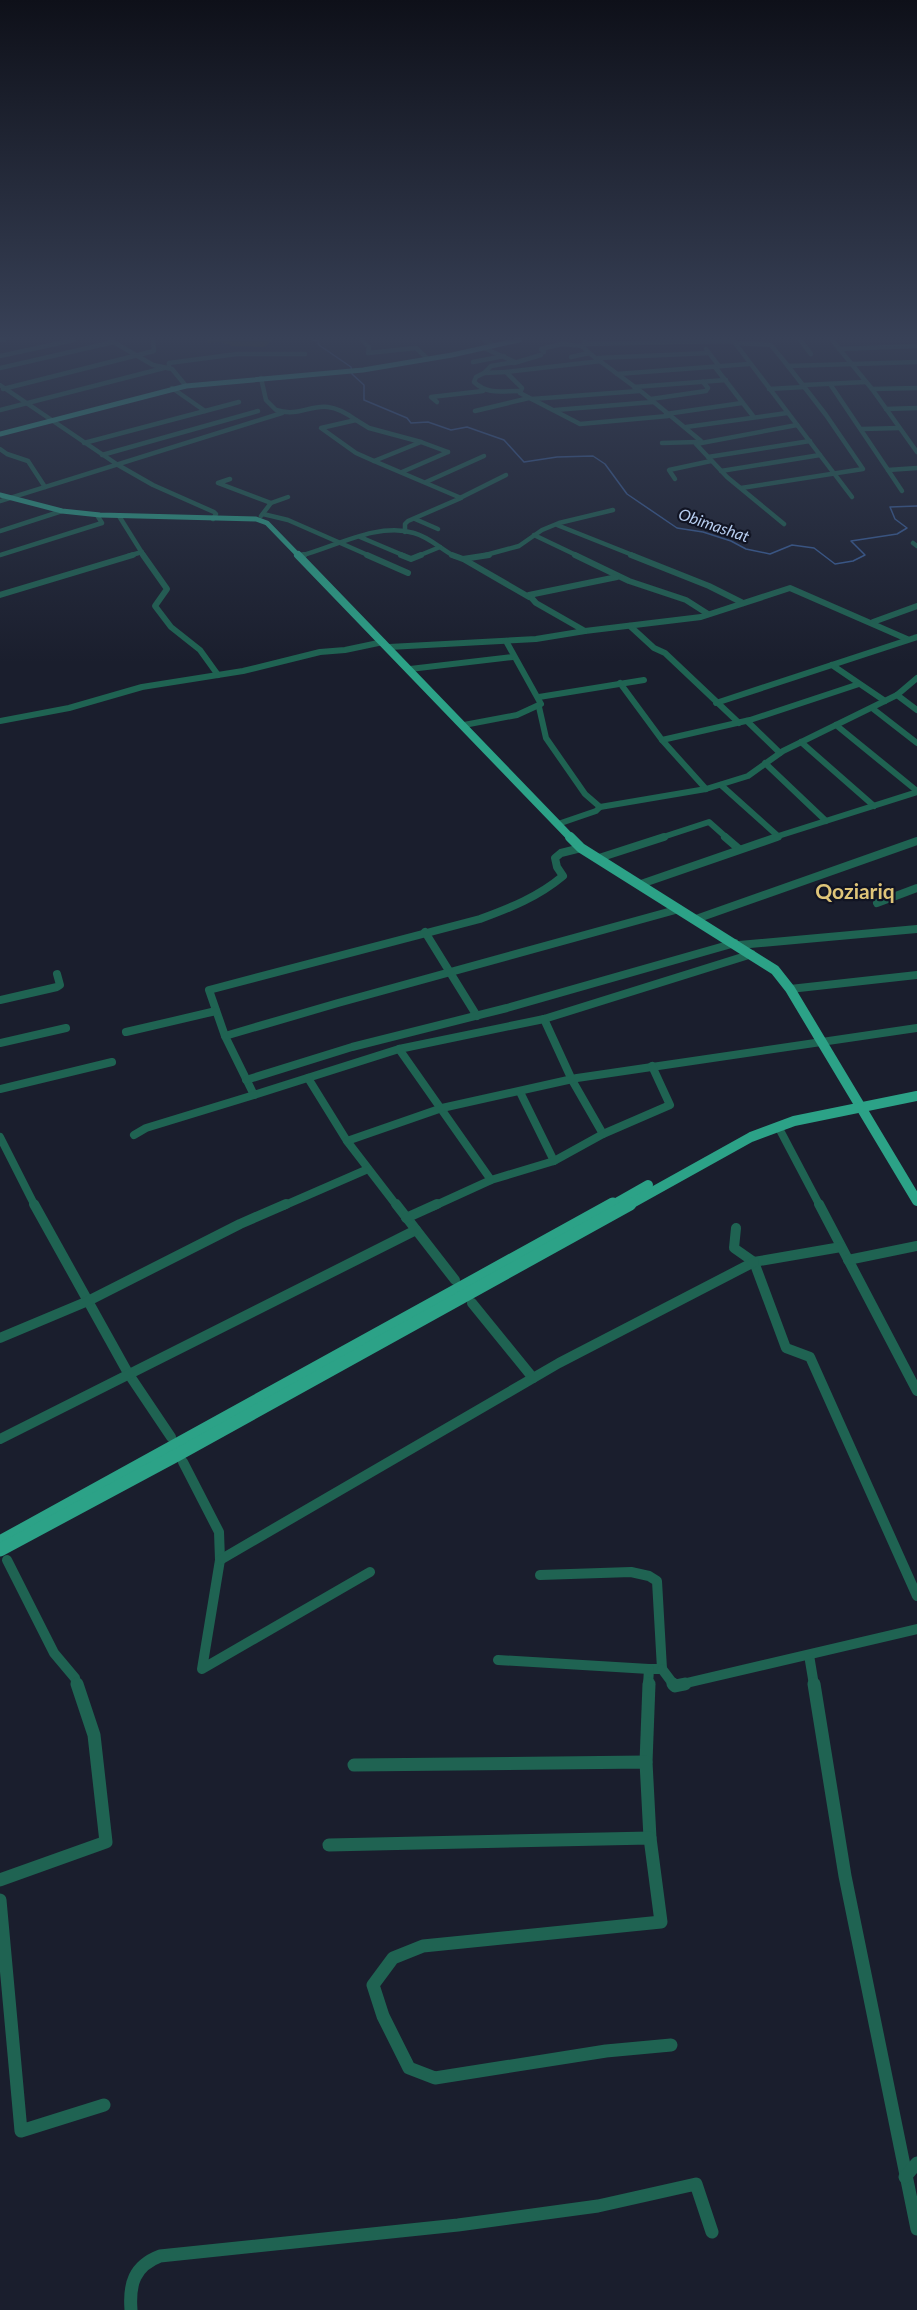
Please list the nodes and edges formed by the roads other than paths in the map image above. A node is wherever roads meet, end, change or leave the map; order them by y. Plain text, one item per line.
1 (91, 448) edge
2 (128, 448) edge
3 (172, 448) edge
4 (351, 448) edge
5 (406, 448) edge
6 (435, 448) edge
7 (700, 448) edge
8 (772, 448) edge
9 (815, 448) edge
10 (849, 448) edge
11 (874, 448) edge
12 (0, 449) edge
13 (102, 455) junction
14 (820, 455) junction
15 (484, 456) dead end
16 (710, 459) junction
17 (373, 461) junction
18 (117, 465) junction
19 (917, 468) edge
20 (888, 470) junction
21 (721, 471) junction
22 (402, 472) junction
23 (832, 472) junction
24 (506, 475) dead end
25 (230, 479) dead end
26 (675, 479) dead end
27 (426, 482) junction
28 (45, 487) junction
29 (741, 488) junction
30 (902, 491) dead end
31 (0, 495) edge
32 (288, 497) dead end
33 (852, 497) dead end
34 (10, 498) junction
35 (460, 498) junction
36 (0, 501) edge
37 (271, 503) junction
38 (613, 510) dead end
39 (62, 511) junction
40 (97, 515) junction
41 (119, 516) junction
42 (260, 517) junction
43 (213, 519) junction
44 (415, 519) junction
45 (784, 524) dead end
46 (557, 525) junction
47 (438, 529) dead end
48 (0, 531) edge
49 (405, 532) junction
50 (534, 535) junction
51 (360, 537) junction
52 (341, 543) junction
53 (440, 547) junction
54 (142, 552) junction
55 (0, 555) edge
56 (300, 556) junction
57 (465, 560) junction
58 (408, 573) dead end
59 (617, 577) dead end
60 (0, 595) edge
61 (529, 597) junction
62 (743, 603) junction
63 (917, 606) edge
64 (708, 614) junction
65 (873, 622) junction
66 (630, 626) junction
67 (585, 631) junction
68 (917, 637) edge
69 (907, 639) junction
70 (506, 641) junction
71 (386, 644) junction
72 (513, 657) junction
73 (832, 665) junction
74 (410, 669) junction
75 (218, 675) junction
76 (917, 678) edge
77 (644, 680) dead end
78 (620, 683) junction
79 (859, 684) junction
80 (897, 695) junction
81 (539, 697) junction
82 (885, 701) junction
83 (716, 703) junction
84 (539, 706) junction
85 (872, 708) junction
86 (917, 710) edge
87 (0, 721) edge
88 (747, 721) junction
89 (738, 723) junction
90 (464, 725) junction
91 (836, 725) junction
92 (662, 740) junction
93 (801, 742) junction
94 (917, 743) edge
95 (780, 753) junction
96 (765, 763) junction
97 (721, 784) junction
98 (706, 789) junction
99 (917, 791) edge
100 (874, 806) junction
101 (600, 807) junction
102 (826, 821) junction
103 (558, 824) junction
104 (779, 837) junction
105 (917, 841) edge
106 (581, 848) junction
107 (740, 849) junction
108 (599, 858) junction
109 (641, 884) junction
110 (916, 889) edge
111 (877, 903) dead end
112 (679, 909) junction
113 (696, 919) junction
114 (917, 929) edge
115 (425, 932) junction
116 (737, 944) junction
117 (752, 954) junction
118 (449, 973) junction
119 (57, 974) dead end
120 (917, 975) edge
121 (790, 989) junction
122 (0, 1000) edge
123 (507, 1008) junction
124 (216, 1011) junction
125 (477, 1016) junction
126 (543, 1019) junction
127 (519, 1024) junction
128 (66, 1028) dead end
129 (917, 1028) edge
130 (126, 1032) dead end
131 (225, 1036) junction
132 (821, 1042) junction
133 (0, 1043) edge
134 (399, 1049) junction
135 (112, 1062) dead end
136 (652, 1066) junction
137 (308, 1078) junction
138 (246, 1080) junction
139 (572, 1080) junction
140 (0, 1089) edge
141 (917, 1089) edge
142 (520, 1092) junction
143 (254, 1095) junction
144 (917, 1096) edge
145 (860, 1104) junction
146 (442, 1108) junction
147 (781, 1132) dead end
148 (603, 1134) junction
149 (134, 1135) dead end
150 (0, 1137) edge
151 (347, 1141) junction
152 (554, 1161) junction
153 (368, 1169) junction
154 (491, 1180) junction
155 (917, 1201) edge
156 (406, 1218) junction
157 (736, 1228) dead end
158 (416, 1230) junction
159 (917, 1246) edge
160 (842, 1247) junction
161 (848, 1260) junction
162 (754, 1262) junction
163 (455, 1280) dead end
164 (88, 1301) junction
165 (472, 1303) dead end
166 (0, 1338) edge
167 (128, 1373) junction
168 (533, 1378) junction
169 (917, 1391) edge
170 (171, 1437) dead end
171 (0, 1439) edge
172 (183, 1462) dead end
173 (0, 1542) edge
174 (3, 1555) edge
175 (220, 1560) junction
176 (370, 1572) dead end
177 (540, 1575) dead end
178 (917, 1596) edge
179 (917, 1629) edge
180 (808, 1655) junction
181 (498, 1660) dead end
182 (649, 1669) junction
183 (662, 1669) junction
184 (646, 1762) junction
185 (354, 1765) dead end
186 (650, 1838) junction
187 (329, 1845) dead end
188 (0, 1880) edge
189 (0, 1900) edge
190 (2, 1946) edge
191 (671, 2045) dead end
192 (104, 2105) dead end
193 (917, 2163) edge
194 (905, 2177) junction
195 (917, 2229) edge
196 (712, 2232) dead end
197 (131, 2310) edge

1 - 13 street
2 - 13 street
3 - 18 street
4 - 17 street
5 - 17 street
6 - 22 street
7 - 16 street
8 - 16 street
9 - 14 street
10 - 23 street
11 - 20 street
12 - 28 street
13 - 18 street
14 - 21 street
14 - 23 street
15 - 27 street
16 - 21 street
16 - 26 street
17 - 22 street
18 - 28 street
18 - 43 street
19 - 20 street
20 - 30 street
21 - 29 street
22 - 27 street
23 - 29 street
23 - 33 street
24 - 35 street
25 - 37 street
27 - 35 street
28 - 34 street
29 - 45 street
31 - 34 main road
32 - 37 street
34 - 36 street
34 - 39 main road
35 - 44 street
37 - 42 street
38 - 46 street
39 - 40 main road
39 - 48 street
40 - 41 main road
40 - 55 street
41 - 43 main road
41 - 54 street
42 - 43 main road
42 - 52 street
42 - 56 main road
44 - 47 street
44 - 49 street
46 - 50 street
46 - 62 street
49 - 51 street
49 - 53 street
50 - 57 street
50 - 64 street
51 - 52 street
51 - 53 street
52 - 56 street
52 - 58 street
53 - 57 street
54 - 60 street
54 - 75 street
56 - 71 main road
57 - 61 street
59 - 61 street
61 - 67 street
62 - 64 street
62 - 65 street
63 - 65 street
64 - 66 street
65 - 69 street
66 - 67 street
66 - 83 street
67 - 70 street
68 - 69 street
69 - 73 street
70 - 71 street
70 - 72 street
71 - 74 main road
71 - 75 street
72 - 74 street
72 - 81 street
73 - 79 street
73 - 83 street
74 - 90 main road
75 - 87 street
76 - 80 street
77 - 78 street
78 - 81 street
78 - 92 street
79 - 82 street
79 - 88 street
80 - 82 street
80 - 86 street
81 - 84 street
82 - 85 street
83 - 89 street
84 - 90 street
84 - 101 street
85 - 91 street
85 - 94 street
88 - 89 street
88 - 95 street
89 - 92 street
90 - 103 main road
91 - 93 street
91 - 99 street
92 - 98 street
93 - 95 street
93 - 100 street
95 - 96 street
96 - 97 street
96 - 102 street
97 - 98 street
97 - 104 street
98 - 101 street
99 - 100 street
100 - 102 street
101 - 103 street
102 - 104 street
103 - 106 main road
104 - 107 street
105 - 113 street
106 - 108 main road
106 - 115 street
107 - 108 street
107 - 109 street
108 - 109 main road
109 - 112 main road
110 - 111 street
112 - 113 main road
112 - 118 street
113 - 116 main road
114 - 116 street
115 - 118 street
115 - 124 street
116 - 117 main road
116 - 123 street
117 - 121 main road
117 - 126 street
118 - 125 street
118 - 131 street
119 - 122 street
120 - 121 street
121 - 132 main road
123 - 125 street
123 - 127 street
124 - 130 street
124 - 131 street
125 - 138 street
126 - 127 street
126 - 139 street
127 - 134 street
128 - 133 street
129 - 132 street
131 - 138 street
132 - 136 street
132 - 145 main road
134 - 137 street
134 - 146 street
135 - 140 street
136 - 139 street
136 - 148 street
137 - 143 street
137 - 151 street
138 - 143 street
139 - 142 street
139 - 148 street
141 - 145 main road
142 - 146 street
142 - 152 street
143 - 149 street
144 - 145 main road
145 - 155 main road
145 - 173 main road
145 - 174 main road
146 - 151 street
146 - 154 street
147 - 160 street
148 - 152 street
150 - 164 street
151 - 153 street
152 - 154 street
153 - 156 street
153 - 164 street
154 - 156 street
156 - 158 street
157 - 162 street
158 - 163 street
158 - 167 street
159 - 161 street
160 - 161 street
160 - 162 street
161 - 169 street
162 - 168 street
162 - 178 street
164 - 166 street
164 - 167 street
165 - 168 street
167 - 170 street
167 - 171 street
168 - 175 street
172 - 175 street
174 - 188 street
175 - 176 street
177 - 183 street
179 - 180 street
180 - 183 street
180 - 194 street
181 - 182 street
182 - 183 street
182 - 184 street
184 - 185 street
184 - 186 street
186 - 187 street
186 - 191 street
189 - 190 street
190 - 192 street
193 - 194 street
194 - 195 street
196 - 197 street

